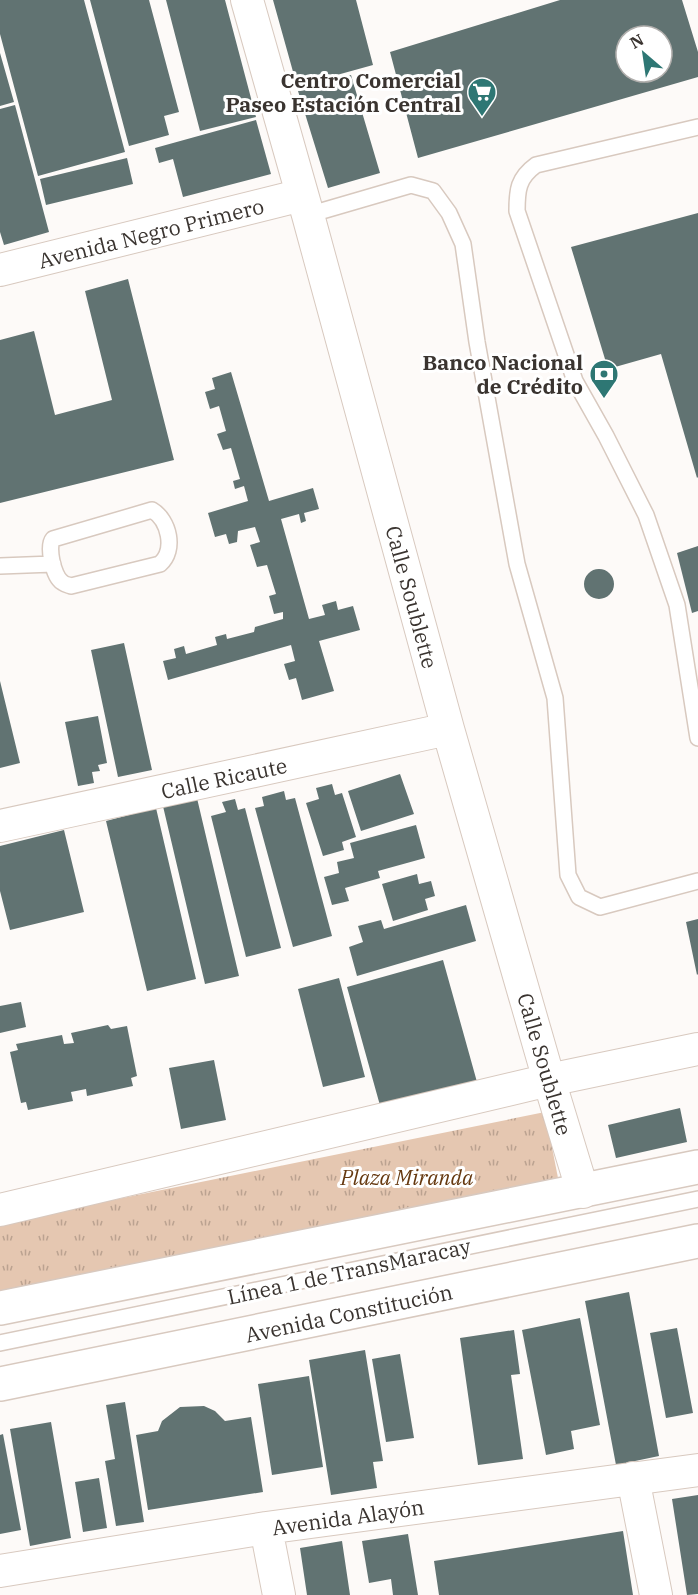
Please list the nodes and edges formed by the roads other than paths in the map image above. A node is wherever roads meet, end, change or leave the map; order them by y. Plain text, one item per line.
1 (247, 0) edge
2 (698, 127) edge
3 (305, 205) junction
4 (0, 270) edge
5 (53, 564) junction
6 (0, 566) edge
7 (448, 729) junction
8 (698, 738) edge
9 (0, 826) edge
10 (698, 881) edge
11 (698, 1049) edge
12 (549, 1080) junction
13 (698, 1167) edge
14 (583, 1192) junction
15 (698, 1199) edge
16 (0, 1210) edge
17 (698, 1241) edge
18 (0, 1308) edge
19 (0, 1343) edge
20 (0, 1384) edge
21 (698, 1470) edge
22 (633, 1478) junction
23 (266, 1528) junction
24 (0, 1571) edge
25 (279, 1595) edge
26 (656, 1595) edge

1 - 3 street, Calle Soublette
2 - 8 lane
3 - 4 street, Avenida Negro Primero
3 - 7 street, Calle Soublette
3 - 10 lane
5 - 5 lane
5 - 6 lane
7 - 9 street, Calle Ricaute
7 - 12 street, Calle Soublette
11 - 12 street
12 - 14 street, Calle Soublette
12 - 16 street
13 - 14 street
14 - 18 street
15 - 19 lane, Línea 1 de TransMaracay
17 - 20 street, Avenida Constitución
21 - 22 street, Avenida Alayón
22 - 23 street, Avenida Alayón
22 - 26 street
23 - 24 street, Avenida Alayón
23 - 25 street

